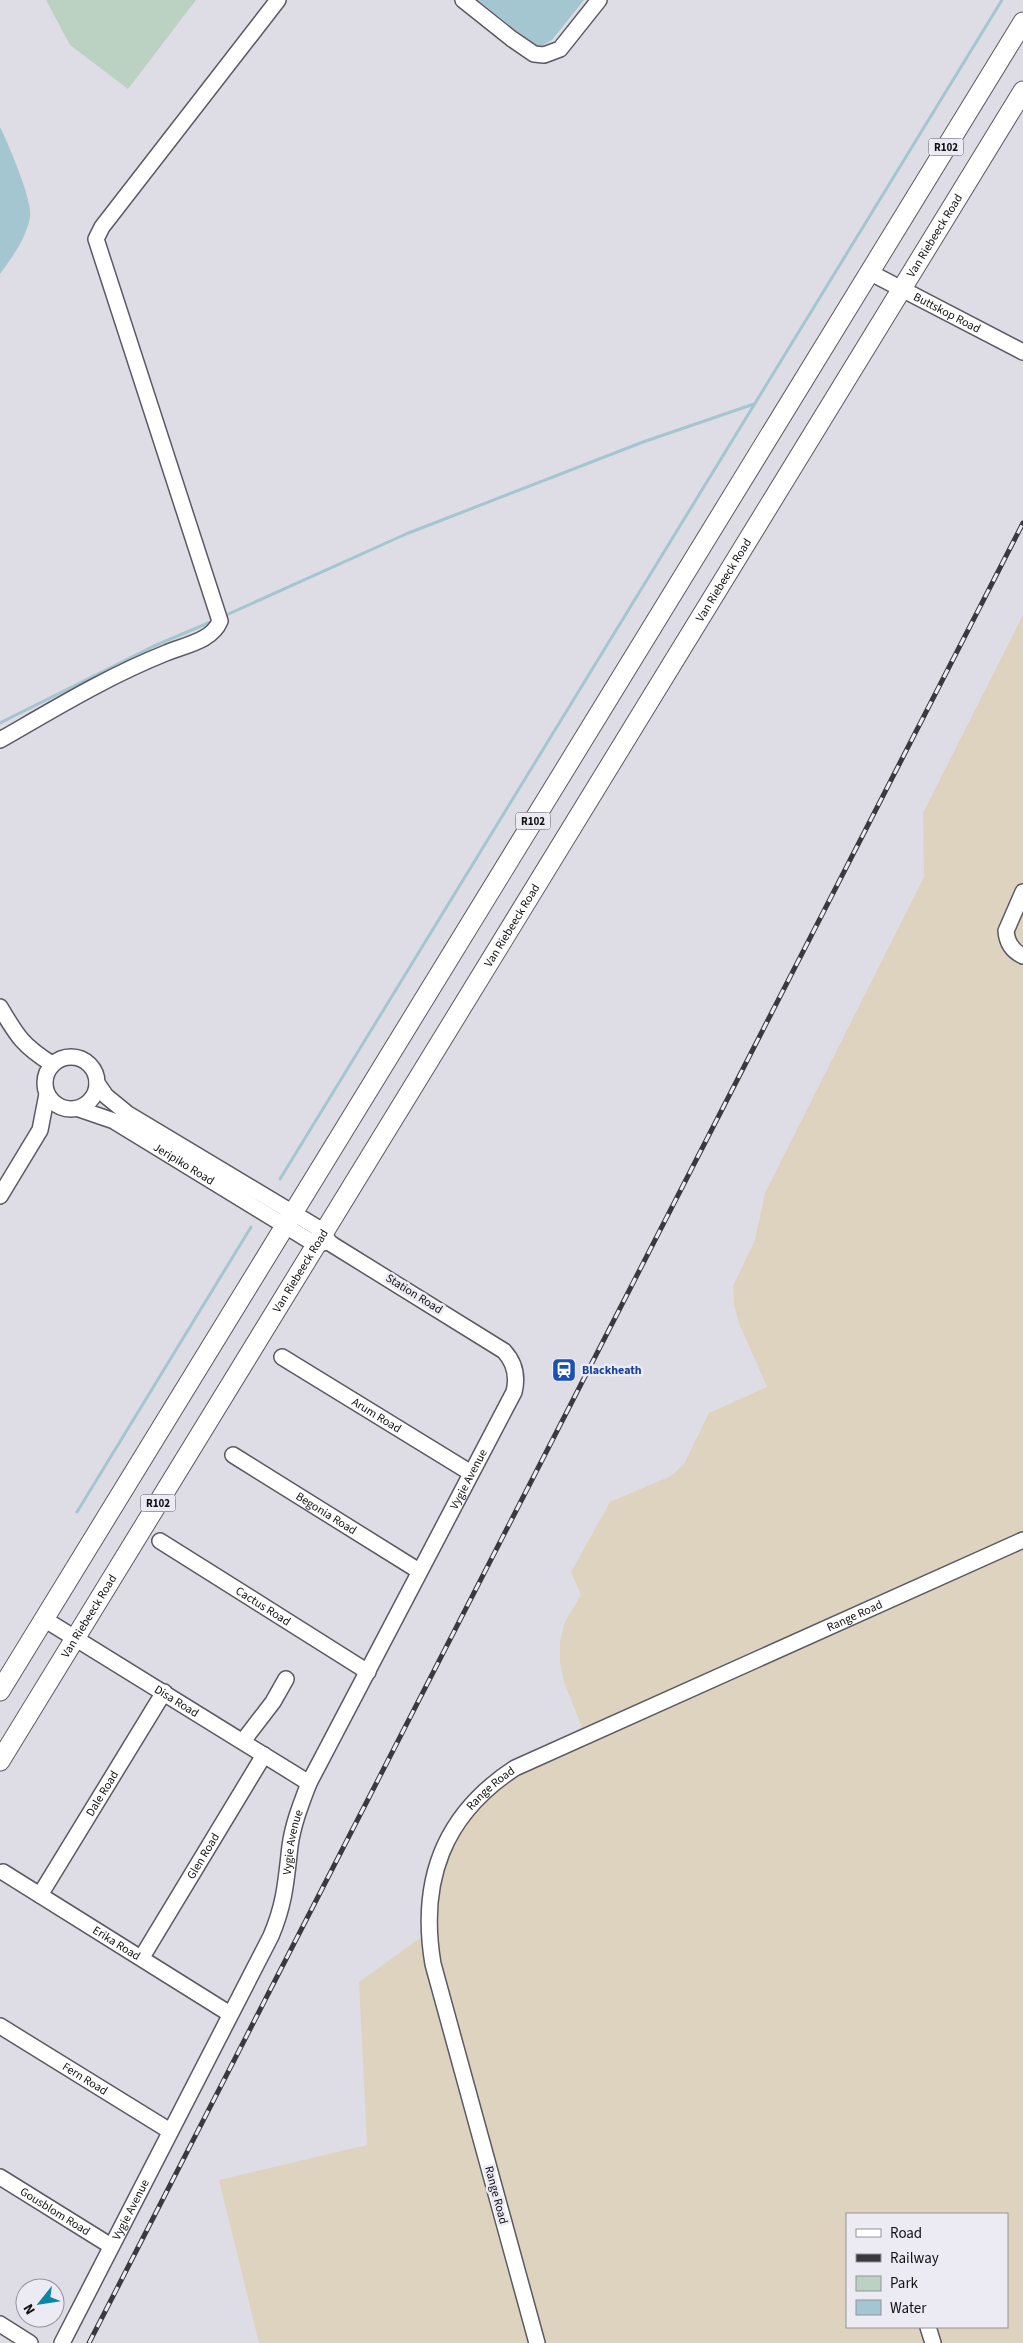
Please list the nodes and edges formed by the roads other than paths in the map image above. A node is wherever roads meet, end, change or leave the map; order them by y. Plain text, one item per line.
1 (278, 0) edge
2 (463, 0) edge
3 (599, 0) edge
4 (1023, 22) edge
5 (1023, 90) edge
6 (869, 272) junction
7 (902, 290) junction
8 (1023, 352) edge
9 (0, 740) edge
10 (1023, 892) edge
11 (1023, 956) edge
12 (0, 1006) edge
13 (52, 1064) junction
14 (98, 1083) junction
15 (47, 1094) junction
16 (75, 1109) junction
17 (40, 1130) junction
18 (6, 1174) edge
19 (0, 1196) edge
20 (290, 1220) junction
21 (322, 1239) junction
22 (498, 1347) joint
23 (282, 1357) dead end
24 (233, 1455) dead end
25 (471, 1473) junction
26 (1023, 1540) edge
27 (160, 1541) dead end
28 (419, 1571) junction
29 (44, 1619) junction
30 (75, 1638) junction
31 (368, 1672) junction
32 (286, 1679) dead end
33 (0, 1691) edge
34 (164, 1692) junction
35 (243, 1741) junction
36 (264, 1755) junction
37 (0, 1761) edge
38 (309, 1783) junction
39 (2, 1872) dead end
40 (40, 1895) junction
41 (142, 1957) junction
42 (230, 2014) junction
43 (0, 2026) edge
44 (170, 2130) junction
45 (0, 2177) edge
46 (112, 2246) junction
47 (0, 2324) edge
48 (928, 2328) edge
49 (30, 2343) edge
50 (62, 2343) edge
51 (537, 2343) edge
52 (933, 2343) edge

1 - 9 street
2 - 3 street
4 - 6 main road, R102
5 - 7 main road, Van Riebeeck Road / R102
6 - 7 street, Buttskop Road
6 - 20 main road, R102
7 - 8 street, Buttskop Road
7 - 21 main road, Van Riebeeck Road / R102
10 - 11 street
12 - 13 street
13 - 14 street
13 - 15 street
14 - 16 street
14 - 20 street, Jeripiko Road
15 - 16 street
15 - 17 street
16 - 17 street
16 - 20 street, Jeripiko Road
17 - 18 street
18 - 19 street
20 - 21 street, Station Road
20 - 29 main road, R102
21 - 22 street, Station Road
21 - 30 main road, Van Riebeeck Road / R102
22 - 25 street, Vygie Avenue
23 - 25 street, Arum Road
24 - 28 street, Begonia Road
25 - 28 street, Vygie Avenue
26 - 51 street, Range Road
27 - 31 street, Cactus Road
28 - 31 street, Vygie Avenue
29 - 30 street, Disa Road
29 - 33 main road, R102
30 - 34 street, Disa Road
30 - 37 main road, Van Riebeeck Road / R102
31 - 38 street, Vygie Avenue
32 - 35 street
34 - 35 street, Disa Road
34 - 40 street, Dale Road
35 - 36 street, Disa Road
36 - 38 street, Disa Road
36 - 41 street, Glen Road
38 - 42 street, Vygie Avenue
39 - 40 street, Erika Road
40 - 41 street, Erika Road
41 - 42 street, Erika Road
42 - 44 street, Vygie Avenue
43 - 44 street, Fern Road
44 - 46 street, Vygie Avenue
45 - 46 street, Gousblom Road
46 - 50 street, Vygie Avenue
47 - 49 street
48 - 52 street

